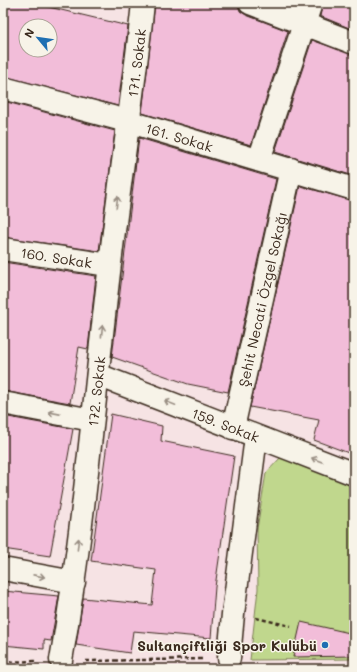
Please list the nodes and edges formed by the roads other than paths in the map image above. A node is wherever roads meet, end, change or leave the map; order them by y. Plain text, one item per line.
1 (143, 3) edge
2 (250, 3) edge
3 (311, 3) edge
4 (303, 23) junction
5 (354, 44) edge
6 (3, 88) edge
7 (128, 121) junction
8 (259, 160) junction
9 (291, 170) junction
10 (354, 190) edge
11 (3, 249) edge
12 (110, 265) junction
13 (98, 374) junction
14 (3, 403) edge
15 (92, 420) junction
16 (232, 428) junction
17 (256, 437) junction
18 (354, 474) edge
19 (3, 569) edge
20 (74, 582) junction
21 (230, 658) road end
22 (60, 660) road end

1 - 7 street, 171. Sokak
2 - 4 street
3 - 4 street
4 - 5 street
4 - 8 street
6 - 7 street, 161. Sokak
7 - 8 street, 161. Sokak
12 -> 7 street, 172. Sokak
8 - 9 street, 161. Sokak
9 - 10 street, 161. Sokak
9 - 16 street, Şehit Necati Özgel Sokağı
11 - 12 street, 160. Sokak
13 -> 12 street, 172. Sokak
13 - 15 street, 172. Sokak
16 -> 13 street, 159. Sokak
15 -> 14 street
20 -> 15 street, 172. Sokak
16 - 17 street, 159. Sokak
18 -> 17 street, 159. Sokak
17 - 21 street
19 -> 20 street
20 - 22 street, 172. Sokak

